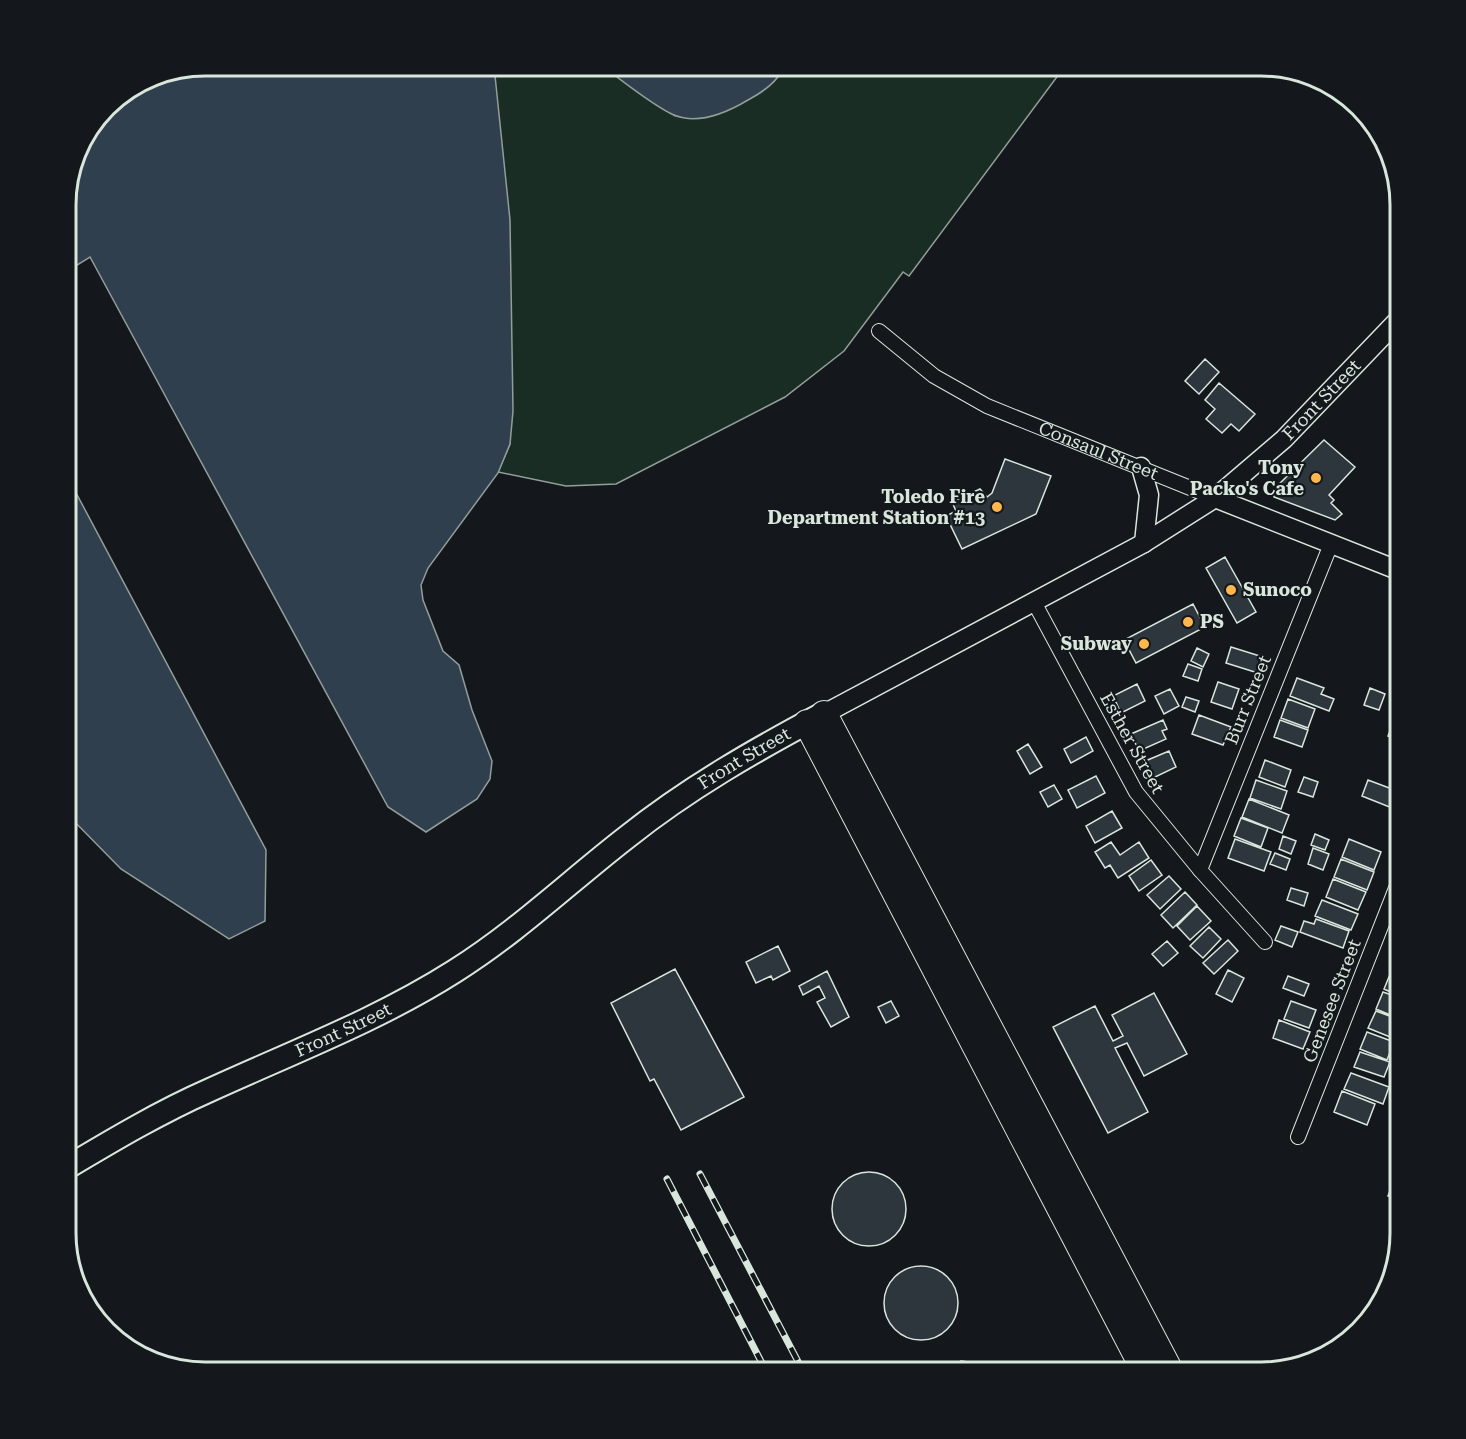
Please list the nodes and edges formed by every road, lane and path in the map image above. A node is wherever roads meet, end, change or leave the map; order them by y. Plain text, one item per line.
1 (1390, 328) edge
2 (879, 331) dead end
3 (1141, 467) junction
4 (1215, 498) junction
5 (1144, 543) junction
6 (1330, 544) junction
7 (1390, 567) edge
8 (1034, 602) junction
9 (816, 718) junction
10 (1200, 870) junction
11 (1390, 903) edge
12 (1266, 942) dead end
13 (1298, 1137) dead end
14 (76, 1162) edge
15 (1140, 1362) edge
16 (1166, 1362) edge

1 - 4 street, Front Street
2 - 3 street, Consaul Street
3 - 4 street, Consaul Street
3 - 5 street
4 - 5 street, Front Street
4 - 6 street, Consaul Street
5 - 8 street, Front Street
6 - 7 street, Consaul Street
6 - 10 street, Burr Street
8 - 9 street, Front Street
8 - 10 street, Esther Street
9 - 14 main road, Front Street
9 - 15 highway
9 - 16 highway
10 - 12 street, Esther Street
11 - 13 street, Genesee Street

